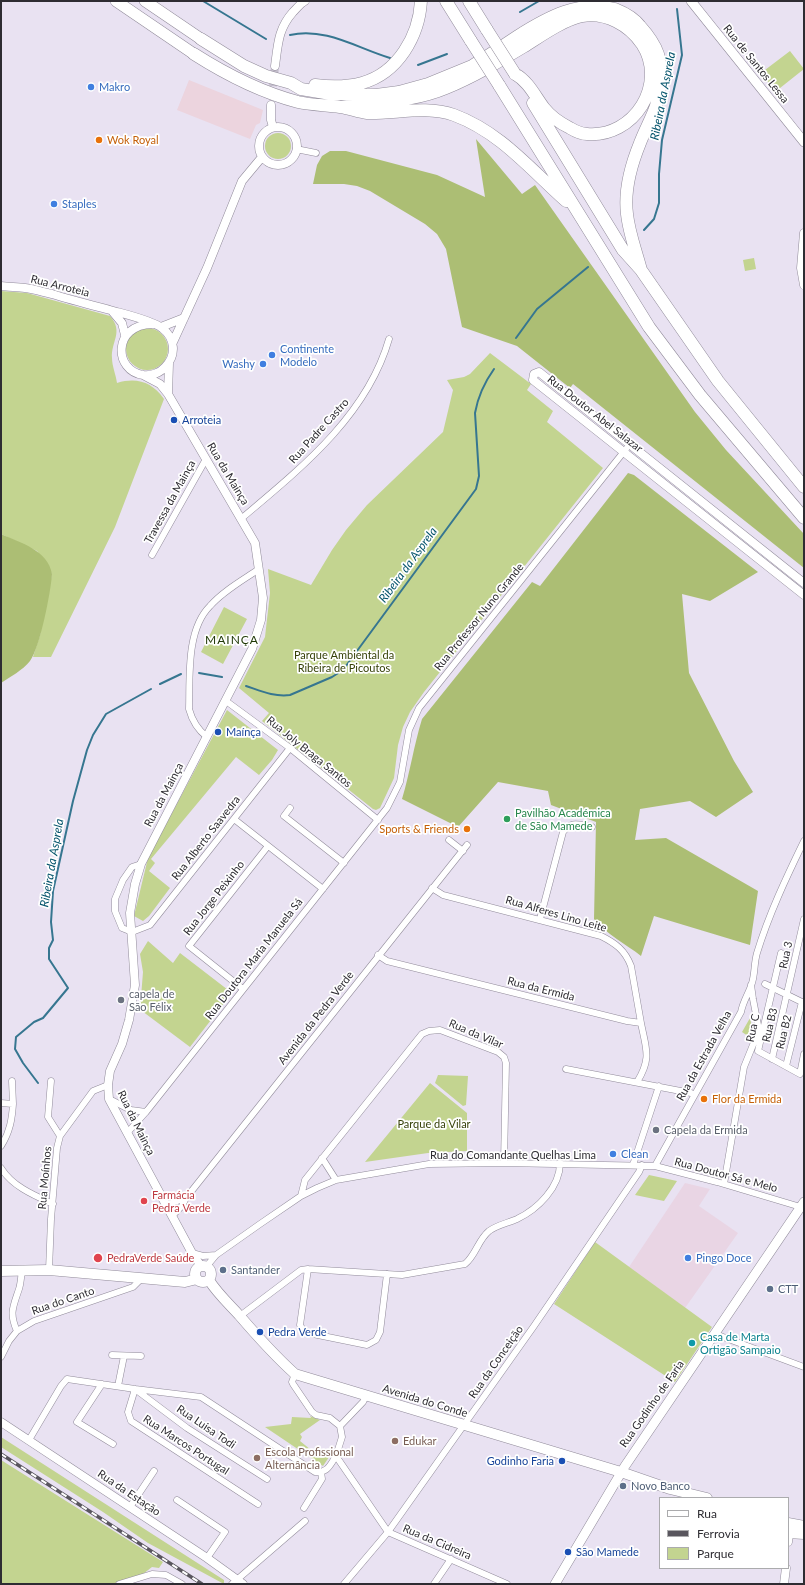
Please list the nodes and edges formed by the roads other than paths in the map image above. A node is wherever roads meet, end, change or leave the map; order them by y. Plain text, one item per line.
1 (116, 1) edge
2 (145, 1) edge
3 (304, 1) edge
4 (421, 1) edge
5 (446, 1) edge
6 (470, 1) edge
7 (691, 1) edge
8 (201, 39) joint
9 (194, 54) joint
10 (275, 66) tunnel mouth
11 (515, 74) junction
12 (290, 83) junction
13 (271, 105) tunnel mouth
14 (342, 107) junction
15 (273, 127) junction
16 (804, 142) edge
17 (296, 149) junction
18 (316, 153) dead end
19 (262, 157) junction
20 (577, 211) junction
21 (804, 233) edge
22 (641, 270) junction
23 (804, 284) edge
24 (1, 286) edge
25 (112, 311) junction
26 (184, 318) junction
27 (152, 324) junction
28 (161, 327) junction
29 (125, 335) junction
30 (389, 340) dead end
31 (173, 342) junction
32 (169, 363) junction
33 (143, 375) junction
34 (168, 394) junction
35 (630, 444) junction
36 (624, 452) junction
37 (206, 459) junction
38 (804, 487) edge
39 (242, 518) junction
40 (804, 518) edge
41 (152, 554) dead end
42 (259, 569) junction
43 (804, 583) edge
44 (804, 595) edge
45 (226, 701) junction
46 (207, 737) junction
47 (290, 748) junction
48 (290, 808) dead end
49 (234, 819) junction
50 (378, 820) junction
51 (592, 828) dead end
52 (449, 840) dead end
53 (804, 841) edge
54 (467, 845) dead end
55 (268, 846) junction
56 (463, 851) junction
57 (344, 863) junction
58 (141, 864) junction
59 (432, 888) junction
60 (323, 889) junction
61 (540, 919) junction
62 (804, 920) edge
63 (132, 932) junction
64 (781, 953) dead end
65 (378, 955) junction
66 (751, 984) junction
67 (764, 984) dead end
68 (772, 988) junction
69 (243, 989) junction
70 (788, 994) junction
71 (803, 1002) edge
72 (741, 1012) junction
73 (756, 1014) junction
74 (641, 1023) junction
75 (804, 1054) edge
76 (772, 1060) junction
77 (786, 1066) junction
78 (566, 1068) dead end
79 (12, 1081) dead end
80 (51, 1081) dead end
81 (637, 1082) junction
82 (108, 1085) junction
83 (659, 1086) junction
84 (694, 1095) junction
85 (109, 1099) junction
86 (1, 1103) edge
87 (12, 1104) junction
88 (146, 1112) junction
89 (127, 1133) junction
90 (60, 1136) junction
91 (1, 1146) edge
92 (322, 1158) junction
93 (504, 1162) junction
94 (560, 1163) junction
95 (633, 1165) junction
96 (642, 1165) junction
97 (655, 1166) junction
98 (1, 1168) edge
99 (336, 1180) junction
100 (724, 1184) junction
101 (301, 1196) junction
102 (186, 1198) junction
103 (53, 1204) junction
104 (166, 1205) junction
105 (803, 1206) edge
106 (172, 1216) junction
107 (192, 1253) junction
108 (216, 1255) junction
109 (204, 1266) junction
110 (308, 1269) junction
111 (22, 1270) junction
112 (49, 1270) junction
113 (1, 1271) edge
114 (387, 1274) junction
115 (142, 1278) junction
116 (197, 1279) junction
117 (209, 1280) junction
118 (240, 1316) junction
119 (17, 1331) junction
120 (714, 1334) junction
121 (112, 1355) dead end
122 (124, 1356) junction
123 (141, 1356) dead end
124 (1, 1357) edge
125 (804, 1367) edge
126 (295, 1374) junction
127 (102, 1384) junction
128 (118, 1386) junction
129 (135, 1389) junction
130 (366, 1396) junction
131 (1, 1422) edge
132 (464, 1425) junction
133 (340, 1426) junction
134 (30, 1440) junction
135 (113, 1444) dead end
136 (336, 1456) junction
137 (154, 1471) dead end
138 (321, 1472) junction
139 (621, 1472) junction
140 (267, 1479) dead end
141 (670, 1489) junction
142 (687, 1497) edge
143 (703, 1497) edge
144 (177, 1500) dead end
145 (258, 1504) dead end
146 (130, 1507) junction
147 (304, 1508) dead end
148 (304, 1520) dead end
149 (789, 1523) edge
150 (804, 1527) edge
151 (388, 1532) junction
152 (804, 1534) edge
153 (789, 1535) edge
154 (789, 1536) edge
155 (207, 1558) junction
156 (452, 1559) junction
157 (786, 1569) edge
158 (237, 1582) edge
159 (119, 1584) edge
160 (182, 1584) edge
161 (344, 1584) edge
162 (434, 1584) edge
163 (507, 1584) edge
164 (555, 1584) edge
165 (784, 1584) edge

1 - 9 highway
2 - 8 highway
3 - 10 street
4 - 12 highway
5 - 20 highway, bridge
6 - 11 highway, bridge
7 - 16 main road, Rua de Santos Lessa
8 - 12 highway
9 - 14 highway
11 - 14 highway
11 - 22 highway
12 - 22 highway
13 - 15 street
14 - 20 highway
15 - 17 street
15 - 19 street
17 - 18 street
17 - 19 street
19 - 26 street
20 - 40 highway
21 - 23 street
22 - 38 highway
24 - 25 street, Rua Arroteia
25 - 27 street, Rua Arroteia
25 - 29 street
26 - 28 street
26 - 31 street
27 - 28 street
27 - 29 street
28 - 31 street
29 - 33 street
30 - 39 street, Rua Padre Castro
31 - 32 street
32 - 33 street
32 - 34 street
33 - 34 street, Rua da Mainça
34 - 37 street, Rua da Mainça
35 - 36 street, Rua Professor Nuno Grande
35 - 36 street, Rua Doutor Abel Salazar
35 - 43 street, Rua Doutor Abel Salazar
36 - 44 street, Rua Doutor Abel Salazar
36 - 50 street, Rua Professor Nuno Grande
37 - 39 street, Rua da Mainça
37 - 41 street, Travessa da Mainça
39 - 42 street, Rua da Mainça
42 - 45 street, Rua da Mainça
42 - 46 street
45 - 46 street, Rua da Mainça
45 - 47 street, Rua Joly Braga Santos
46 - 58 street, Rua da Mainça
47 - 49 street, Rua Alberto Saavedra
47 - 50 street, Rua Joly Braga Santos
48 - 57 street
49 - 55 street
49 - 63 street, Rua Alberto Saavedra
50 - 57 street, Rua Doutora Maria Manuela Sá
51 - 61 street
52 - 56 street
53 - 66 street, Rua da Estrada Velha
54 - 56 street, Avenida da Pedra Verde
55 - 60 street
55 - 69 street, Rua Jorge Peixinho
56 - 59 street, Avenida da Pedra Verde
57 - 60 street, Rua Doutora Maria Manuela Sá
58 - 63 street, Rua da Mainça
58 - 63 street, Rua da Mainça
59 - 61 street, Rua Alferes Lino Leite
59 - 65 street, Avenida da Pedra Verde
60 - 69 street, Rua Doutora Maria Manuela Sá
61 - 74 street, Rua Alferes Lino Leite
62 - 70 street, Rua 3
63 - 82 street, Rua da Mainça
64 - 68 street
65 - 74 street, Rua da Ermida
65 - 102 street, Avenida da Pedra Verde
66 - 72 street, Rua da Estrada Velha
66 - 73 street
67 - 68 street
68 - 70 street
68 - 76 street, Rua C
69 - 88 street, Rua Doutora Maria Manuela Sá
70 - 71 street
70 - 76 street, Rua B3
71 - 77 street, Rua B2
72 - 73 street
72 - 84 street, Rua da Estrada Velha
73 - 100 street
74 - 81 street
75 - 77 street, Rua C
76 - 77 street, Rua C
78 - 81 street
79 - 87 street
80 - 90 street
81 - 83 street
82 - 85 street, Rua da Mainça
82 - 90 street, Rua Moínhos
83 - 84 street
83 - 95 street
84 - 97 street, Rua da Estrada Velha
85 - 88 street
85 - 89 street, Rua da Mainça
86 - 87 street
87 - 91 street
88 - 89 street, Rua Doutora Maria Manuela Sá
89 - 104 street, Rua da Mainça
90 - 103 street, Rua Moínhos
92 - 93 street, Rua da Vilar
92 - 99 street
92 - 101 street, Rua da Vilar
93 - 94 street, Rua do Comandante Quelhas Lima
93 - 99 street, Rua do Comandante Quelhas Lima
94 - 95 street, Rua do Comandante Quelhas Lima
94 - 114 street
95 - 96 street, Rua do Comandante Quelhas Lima
96 - 97 street, Rua Doutor Sá e Melo
96 - 132 street, Rua da Conceição
97 - 100 street, Rua Doutor Sá e Melo
98 - 103 street
99 - 101 street, Rua do Comandante Quelhas Lima
100 - 105 street, Rua Doutor Sá e Melo
101 - 108 street, Rua do Comandante Quelhas Lima
102 - 104 street
102 - 106 street, Avenida da Pedra Verde
103 - 112 street, Rua Moínhos
104 - 106 street, Rua da Mainça
105 - 120 main road, Rua Godinho de Faria
106 - 107 street, Rua da Mainça
107 - 108 street
107 - 109 street, Rua da Mainça
108 - 109 street, Rua do Comandante Quelhas Lima
109 - 116 main road
109 - 117 main road
110 - 114 street
110 - 114 street
110 - 118 street
111 - 112 main road
111 - 113 main road
111 - 119 street
112 - 115 main road
115 - 116 main road
115 - 119 street, Rua do Canto
116 - 117 main road
117 - 118 main road, Avenida do Conde
118 - 126 main road, Avenida do Conde
119 - 124 street, Rua do Canto
120 - 125 street
120 - 139 main road, Rua Godinho de Faria
121 - 122 street
122 - 123 street
122 - 128 street
126 - 130 main road, Avenida do Conde
126 - 133 street
127 - 128 street
127 - 134 street
127 - 135 street
128 - 129 street
129 - 138 street
129 - 140 street, Rua Luisa Todi
129 - 145 street, Rua Marcos Portugal
130 - 132 main road, Avenida do Conde
130 - 133 street
131 - 134 street, Rua da Estação
132 - 139 main road, Avenida do Conde
132 - 151 street, Rua da Conceição
133 - 136 street
134 - 146 street, Rua da Estação
136 - 138 street
136 - 151 street, Rua da Cidreira
137 - 146 street
138 - 147 street
139 - 141 main road, Avenida do Conde
139 - 164 main road, Rua Godinho de Faria
141 - 142 main road, Avenida do Conde
141 - 143 main road, Avenida do Conde
144 - 155 street
146 - 155 street, Rua da Estação
148 - 158 street
149 - 150 main road
150 - 153 street
151 - 156 street, Rua da Cidreira
151 - 161 street, Rua da Conceição
152 - 154 main road
155 - 158 street, Rua da Estação
156 - 162 street
156 - 163 street, Rua da Cidreira
157 - 165 street
159 - 160 street

